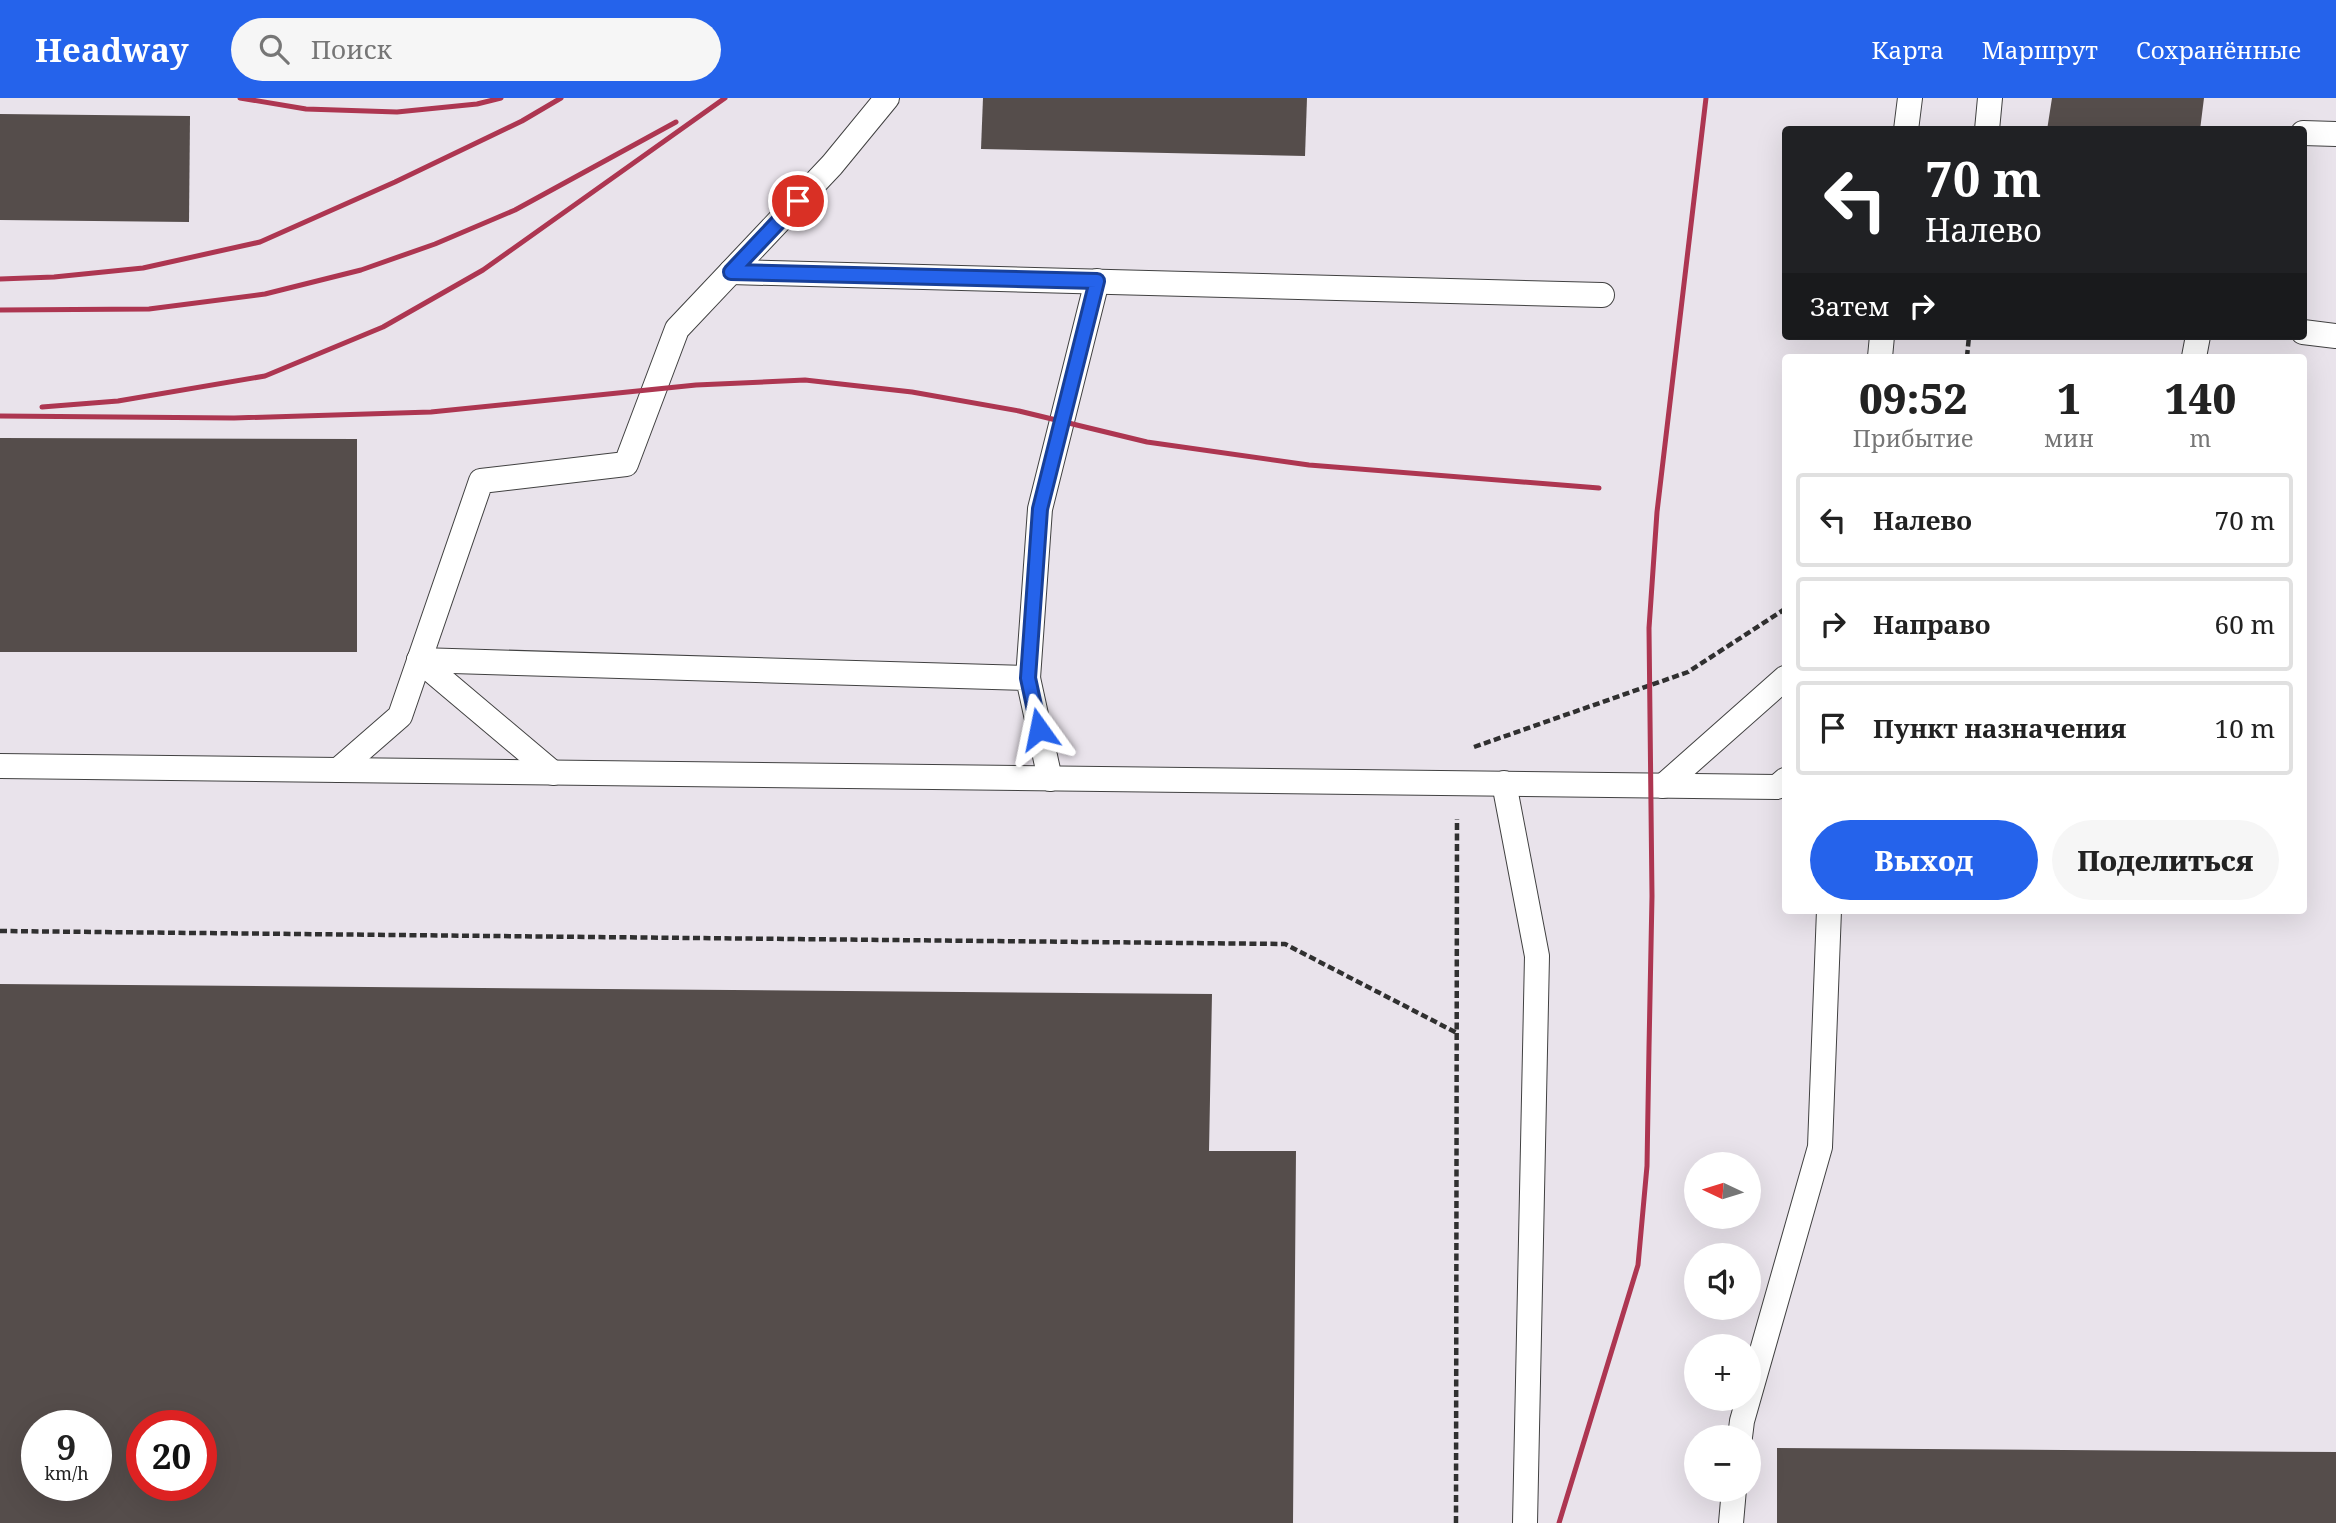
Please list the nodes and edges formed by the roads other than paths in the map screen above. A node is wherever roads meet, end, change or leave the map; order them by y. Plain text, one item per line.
1 (887, 98) edge
2 (1910, 98) edge
3 (1990, 98) edge
4 (1906, 126) edge
5 (1987, 126) edge
6 (2307, 133) edge
7 (2336, 134) edge
8 (731, 272) junction
9 (1097, 281) junction
10 (1602, 295) dead end
11 (2307, 332) edge
12 (2336, 336) edge
13 (419, 660) junction
14 (1028, 678) junction
15 (1782, 681) edge
16 (0, 766) edge
17 (338, 770) junction
18 (553, 773) junction
19 (1050, 779) junction
20 (1504, 783) junction
21 (1782, 783) edge
22 (1663, 786) junction
23 (1829, 914) edge
24 (1742, 1425) edge
25 (1733, 1502) edge
26 (1525, 1523) edge
27 (1731, 1523) edge

1 - 8 lane
2 - 4 lane
3 - 5 lane
6 - 7 lane
8 - 9 lane
8 - 13 lane
9 - 10 lane
9 - 14 lane
11 - 12 lane
13 - 14 lane
13 - 17 lane
13 - 18 lane
14 - 19 lane
15 - 22 lane
16 - 17 lane
17 - 18 lane
18 - 19 lane
19 - 20 lane
20 - 22 lane
20 - 26 lane
21 - 22 lane
23 - 24 lane
25 - 27 lane

